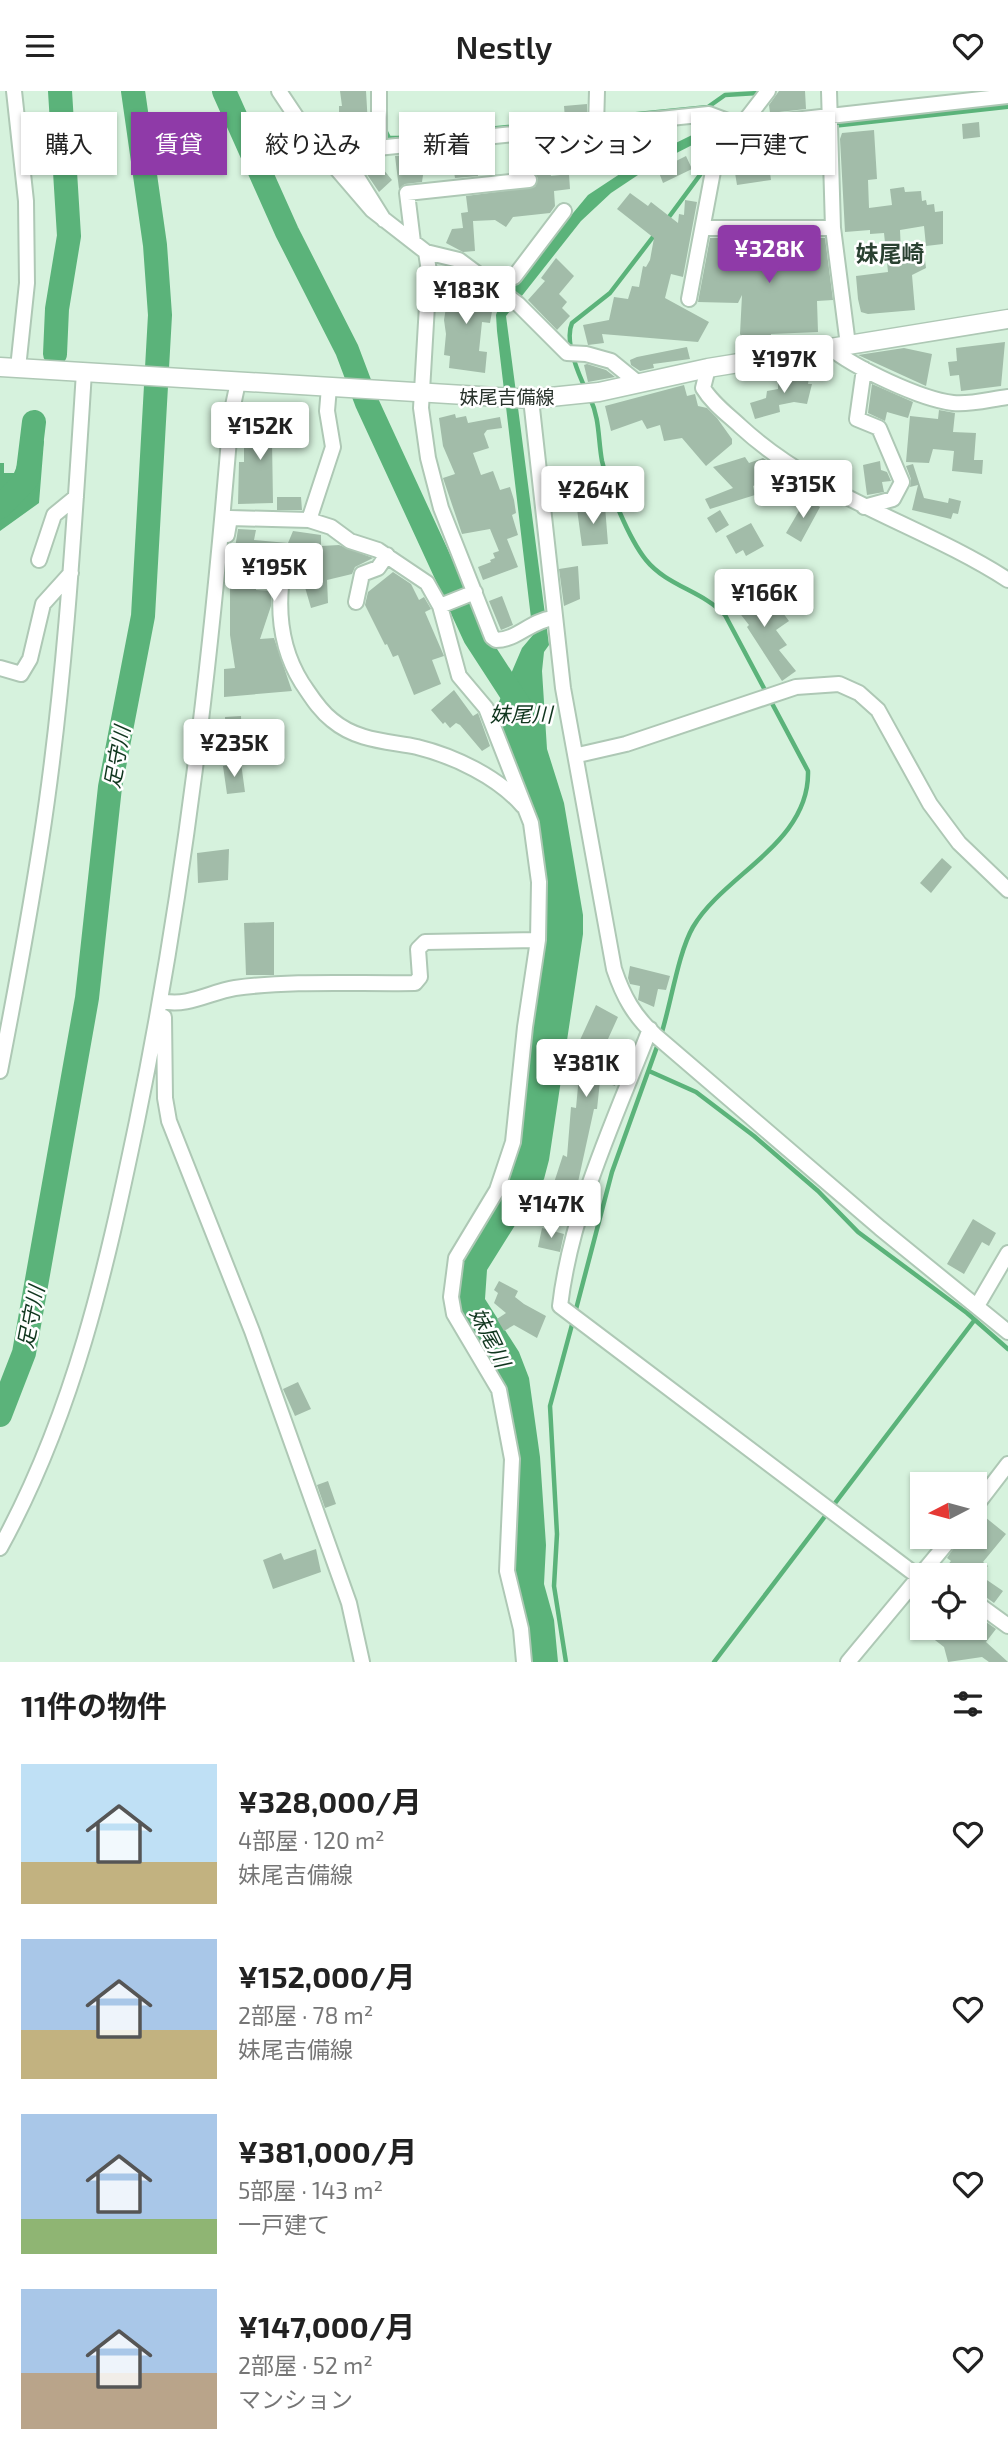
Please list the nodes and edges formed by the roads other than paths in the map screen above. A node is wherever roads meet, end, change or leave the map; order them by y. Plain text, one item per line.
1 (14, 91) edge
2 (279, 91) edge
3 (379, 91) edge
4 (597, 91) edge
5 (768, 91) edge
6 (829, 91) edge
7 (1008, 96) edge
8 (379, 112) edge
9 (596, 112) edge
10 (748, 112) edge
11 (828, 112) edge
12 (835, 127) edge
13 (509, 132) edge
14 (385, 145) edge
15 (356, 175) edge
16 (712, 175) edge
17 (830, 175) edge
18 (530, 180) dead end
19 (564, 211) dead end
20 (384, 220) junction
21 (833, 228) junction
22 (703, 229) junction
23 (413, 242) junction
24 (426, 252) junction
25 (487, 281) junction
26 (689, 299) dead end
27 (1008, 319) edge
28 (848, 345) junction
29 (829, 347) junction
30 (9, 368) edge
31 (708, 368) junction
32 (864, 369) junction
33 (87, 372) junction
34 (233, 382) junction
35 (638, 383) junction
36 (335, 388) junction
37 (423, 393) junction
38 (1008, 397) edge
39 (526, 398) junction
40 (76, 497) junction
41 (864, 507) junction
42 (309, 520) junction
43 (387, 555) junction
44 (39, 560) dead end
45 (218, 566) junction
46 (71, 573) junction
47 (1008, 580) edge
48 (281, 586) dead end
49 (472, 594) junction
50 (356, 602) dead end
51 (443, 605) junction
52 (543, 620) junction
53 (0, 668) edge
54 (578, 755) junction
55 (526, 809) junction
56 (1008, 890) edge
57 (538, 940) junction
58 (162, 1002) junction
59 (656, 1036) junction
60 (0, 1071) edge
61 (1008, 1253) edge
62 (977, 1306) junction
63 (1008, 1332) edge
64 (1008, 1464) edge
65 (987, 1491) edge
66 (0, 1548) edge
67 (911, 1563) edge
68 (910, 1594) edge
69 (987, 1611) edge
70 (1008, 1626) edge
71 (362, 1662) edge
72 (524, 1662) edge
73 (848, 1662) edge

1 - 30 street
2 - 20 street
3 - 8 street
4 - 9 street
5 - 10 street
6 - 11 street
7 - 12 street
13 - 14 street
15 - 20 street
16 - 22 street
17 - 21 street
18 - 23 street
19 - 25 street
20 - 23 street
21 - 22 street
21 - 28 street
22 - 26 street
23 - 24 street
24 - 25 street
24 - 37 street
25 - 35 street
27 - 28 main road, 妹尾吉備線
28 - 29 main road, 妹尾吉備線
29 - 31 main road, 妹尾吉備線
29 - 32 street
30 - 33 main road, 妹尾吉備線
31 - 35 main road, 妹尾吉備線
31 - 41 street
32 - 38 street
32 - 41 street
33 - 34 main road, 妹尾吉備線
33 - 40 street
34 - 36 main road, 妹尾吉備線
34 - 45 street
35 - 39 main road, 妹尾吉備線
36 - 37 main road, 妹尾吉備線
36 - 42 street
37 - 39 main road, 妹尾吉備線
37 - 49 street
39 - 52 street
40 - 44 street
40 - 46 street
41 - 47 street
42 - 43 street
42 - 45 street
43 - 50 street
43 - 51 street
45 - 58 street
46 - 53 street
46 - 60 street
48 - 55 street
49 - 51 street
49 - 52 street
51 - 55 street
52 - 54 street
54 - 56 street
54 - 59 street
55 - 57 street
57 - 58 street
57 - 72 street
58 - 66 street
58 - 71 street
59 - 62 street
59 - 67 street
61 - 62 street
62 - 63 street
64 - 65 street
68 - 73 street
69 - 70 street

